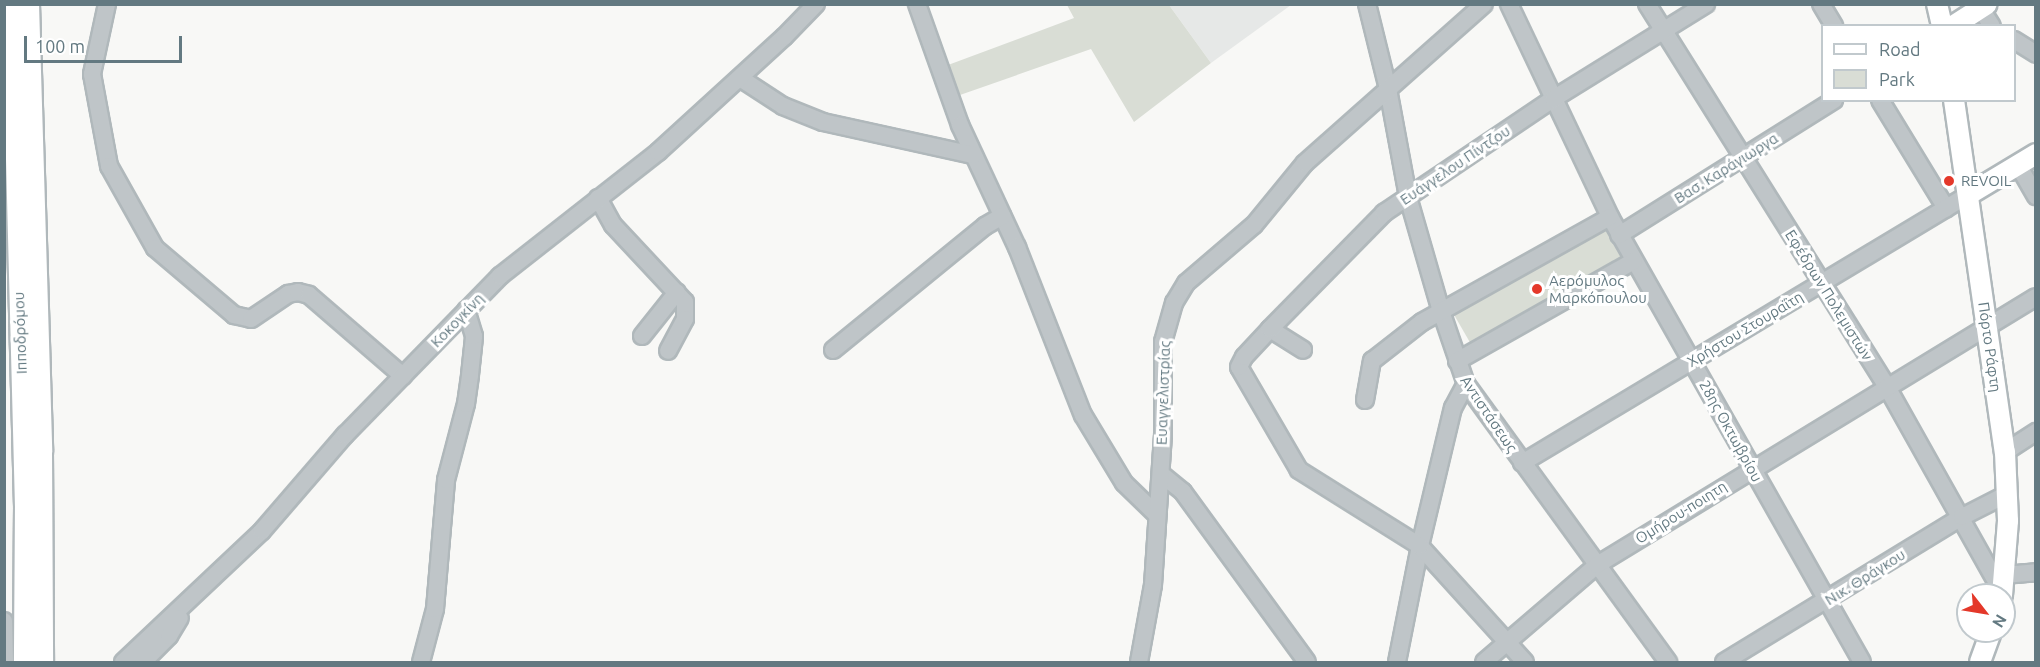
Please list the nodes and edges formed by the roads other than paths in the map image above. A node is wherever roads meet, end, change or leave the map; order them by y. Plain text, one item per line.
1 (12, 4) edge
2 (30, 4) edge
3 (107, 4) edge
4 (816, 4) edge
5 (917, 4) edge
6 (1367, 4) edge
7 (1484, 4) edge
8 (1509, 4) edge
9 (1647, 4) edge
10 (1706, 4) edge
11 (1821, 4) edge
12 (1937, 4) edge
13 (1982, 6) edge
14 (1833, 24) edge
15 (1942, 24) edge
16 (1956, 24) edge
17 (1991, 24) edge
18 (1663, 31) junction
19 (2016, 41) edge
20 (2036, 54) edge
21 (740, 78) junction
22 (1388, 89) junction
23 (1553, 99) junction
24 (1831, 102) edge
25 (1881, 102) edge
26 (1953, 102) edge
27 (2036, 154) edge
28 (973, 155) junction
29 (1742, 158) junction
30 (2018, 165) junction
31 (1968, 195) junction
32 (2036, 196) edge
33 (1408, 197) junction
34 (598, 198) junction
35 (1946, 208) junction
36 (1002, 216) junction
37 (1610, 217) junction
38 (1619, 235) junction
39 (1634, 261) junction
40 (1822, 282) junction
41 (677, 292) junction
42 (2036, 297) edge
43 (466, 310) junction
44 (1441, 311) junction
45 (1987, 327) junction
46 (1270, 329) junction
47 (642, 336) dead end
48 (832, 350) dead end
49 (1303, 350) dead end
50 (668, 351) dead end
51 (1457, 361) junction
52 (1691, 361) junction
53 (403, 376) junction
54 (1466, 384) junction
55 (1887, 387) junction
56 (1365, 400) dead end
57 (2036, 432) edge
58 (2005, 452) junction
59 (1522, 463) junction
60 (1752, 468) junction
61 (1161, 474) junction
62 (2007, 494) junction
63 (1157, 515) junction
64 (1962, 517) junction
65 (1420, 546) junction
66 (1597, 565) junction
67 (2036, 572) edge
68 (2001, 583) edge
69 (2003, 583) edge
70 (2012, 583) edge
71 (195, 595) junction
72 (1827, 601) junction
73 (4, 621) edge
74 (1508, 641) junction
75 (1987, 643) edge
76 (44, 659) edge
77 (5, 663) edge
78 (24, 663) edge
79 (123, 663) edge
80 (143, 663) edge
81 (421, 663) edge
82 (1139, 663) edge
83 (1307, 663) edge
84 (1397, 663) edge
85 (1484, 663) edge
86 (1524, 663) edge
87 (1668, 663) edge
88 (1724, 663) edge
89 (1862, 663) edge
90 (1980, 663) edge

1 - 78 main road, Ιπποδρόμου
2 - 76 main road, Ιπποδρόμου
3 - 53 street
4 - 21 street, Κοκογκίνη
5 - 28 street
6 - 22 street, Αντιστάσεως
7 - 22 street, Ευαγγελιστρίας
8 - 23 street, 28ης Οκτωβρίου
9 - 18 street, Εφέδρων Πολεμιστών
10 - 18 street, Ευάγγελου Πίντζου
11 - 14 street
12 - 15 main road
13 - 16 main road
13 - 17 street
18 - 23 street, Ευάγγελου Πίντζου
18 - 29 street, Εφέδρων Πολεμιστών
19 - 20 street
21 - 28 street
21 - 34 street, Κοκογκίνη
22 - 33 street, Αντιστάσεως
22 - 61 street, Ευαγγελιστρίας
23 - 33 street, Ευάγγελου Πίντζου
23 - 37 street, 28ης Οκτωβρίου
24 - 29 street, Βασ. Καράγιωργα
25 - 35 street
26 - 31 main road, Πόρτο Ράφτη
27 - 30 main road
28 - 36 street
29 - 38 street, Βασ. Καράγιωργα
29 - 40 street, Εφέδρων Πολεμιστών
30 - 31 main road
30 - 32 street
31 - 35 street, Χρήστου Στουραΐτη
31 - 45 main road, Πόρτο Ράφτη
33 - 44 street, Αντιστάσεως
33 - 46 street, Ευάγγελου Πίντζου
34 - 41 street
34 - 43 street, Κοκογκίνη
35 - 40 street, Χρήστου Στουραΐτη
36 - 48 street
36 - 63 street
37 - 38 street, 28ης Οκτωβρίου
37 - 44 street
38 - 39 street, 28ης Οκτωβρίου
39 - 51 street
39 - 52 street, 28ης Οκτωβρίου
40 - 52 street, Χρήστου Στουραΐτη
40 - 55 street, Εφέδρων Πολεμιστών
41 - 47 street
41 - 50 street
42 - 45 street, Ομήρου-ποιητη
43 - 53 street, Κοκογκίνη
43 - 81 street
44 - 51 street, Αντιστάσεως
44 - 56 street
45 - 55 street, Ομήρου-ποιητη
45 - 58 main road, Πόρτο Ράφτη
46 - 49 street
46 - 65 street, Ευάγγελου Πίντζου
51 - 54 street, Αντιστάσεως
52 - 59 street, Χρήστου Στουραΐτη
52 - 60 street, 28ης Οκτωβρίου
53 - 71 street, Κοκογκίνη
54 - 59 street, Αντιστάσεως
54 - 65 street
55 - 60 street, Ομήρου-ποιητη
55 - 64 street, Εφέδρων Πολεμιστών
57 - 58 street
58 - 62 main road, Πόρτο Ράφτη
59 - 66 street, Αντιστάσεως
60 - 66 street, Ομήρου-ποιητη
60 - 72 street, 28ης Οκτωβρίου
61 - 63 street, Ευαγγελιστρίας
61 - 83 street
62 - 64 street, Νικ. Θράγκου
62 - 69 main road, Πόρτο Ράφτη
63 - 82 street, Ευαγγελιστρίας
64 - 68 street, Εφέδρων Πολεμιστών
64 - 72 street, Νικ. Θράγκου
65 - 74 street
65 - 84 street
66 - 74 street, Ομήρου-ποιητη
66 - 87 street, Αντιστάσεως
67 - 70 street
71 - 79 street, Κοκογκίνη
71 - 80 street
72 - 88 street, Νικ. Θράγκου
72 - 89 street, 28ης Οκτωβρίου
73 - 77 street
74 - 85 street, Ομήρου-ποιητη
74 - 86 street
75 - 90 main road

